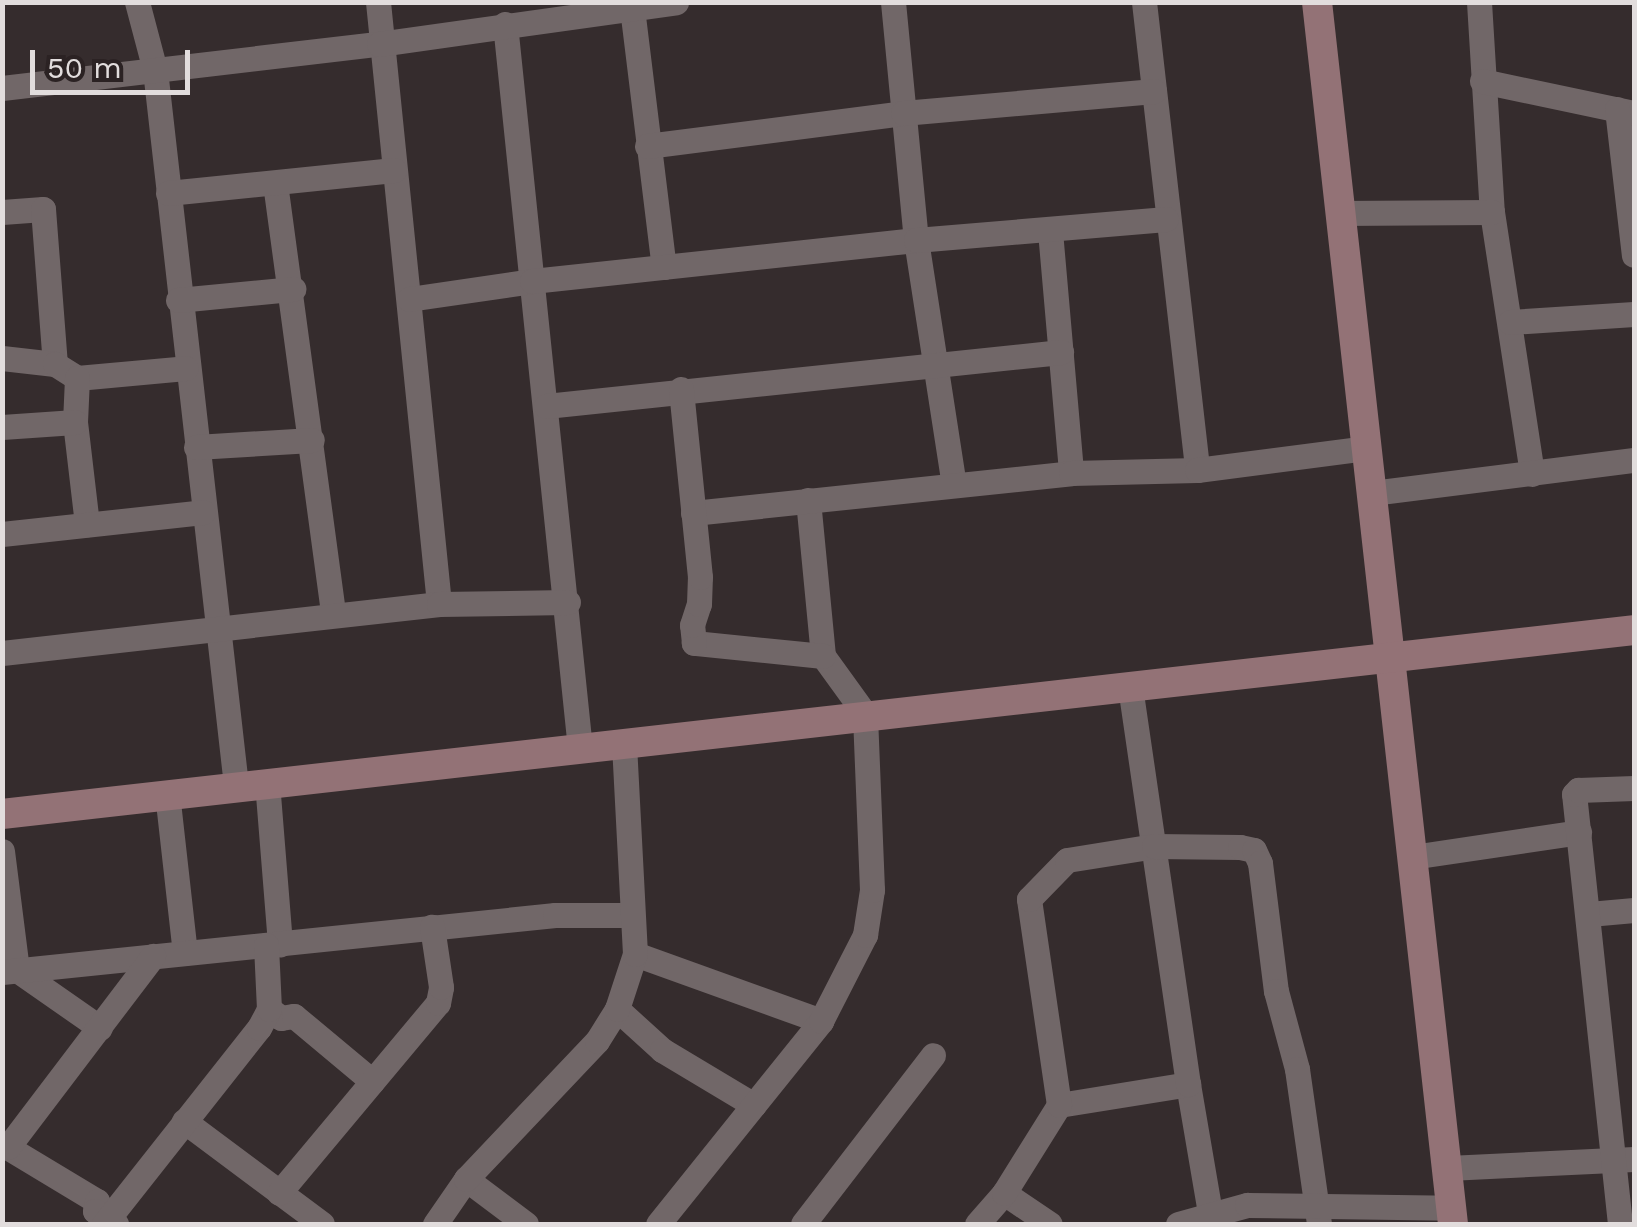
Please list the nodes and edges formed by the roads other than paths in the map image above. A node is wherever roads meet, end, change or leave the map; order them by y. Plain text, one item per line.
1 (137, 2) edge
2 (378, 2) edge
3 (676, 2) edge
4 (892, 2) edge
5 (1144, 2) edge
6 (1317, 2) edge
7 (1478, 2) edge
8 (632, 8) junction
9 (505, 24) junction
10 (379, 44) junction
11 (155, 70) junction
12 (1482, 81) junction
13 (2, 88) edge
14 (1154, 91) junction
15 (1626, 111) edge
16 (903, 113) junction
17 (647, 146) junction
18 (394, 170) junction
19 (275, 183) junction
20 (168, 192) junction
21 (2, 212) edge
22 (1492, 212) junction
23 (1338, 213) junction
24 (1166, 219) junction
25 (1050, 231) junction
26 (916, 240) junction
27 (1634, 255) edge
28 (664, 267) junction
29 (532, 281) junction
30 (292, 288) junction
31 (408, 299) junction
32 (178, 300) junction
33 (1634, 314) edge
34 (1510, 322) junction
35 (1061, 352) junction
36 (2, 358) edge
37 (938, 366) junction
38 (186, 368) junction
39 (66, 372) junction
40 (681, 389) junction
41 (546, 406) junction
42 (74, 422) junction
43 (2, 427) edge
44 (312, 440) junction
45 (196, 447) junction
46 (1366, 448) junction
47 (1634, 460) edge
48 (1197, 470) junction
49 (1071, 473) junction
50 (1532, 474) junction
51 (954, 485) junction
52 (1372, 494) junction
53 (808, 500) junction
54 (203, 512) junction
55 (693, 513) junction
56 (87, 524) junction
57 (2, 534) edge
58 (568, 602) junction
59 (439, 604) junction
60 (334, 614) junction
61 (218, 628) junction
62 (1634, 630) edge
63 (2, 653) edge
64 (823, 656) junction
65 (1390, 658) junction
66 (1130, 686) junction
67 (865, 714) junction
68 (624, 743) junction
69 (580, 748) junction
70 (267, 782) junction
71 (236, 785) junction
72 (1634, 788) edge
73 (167, 793) junction
74 (2, 814) edge
75 (1579, 832) junction
76 (1154, 846) junction
77 (2, 852) edge
78 (1412, 857) junction
79 (1634, 910) edge
80 (1589, 914) junction
81 (630, 915) junction
82 (432, 927) junction
83 (273, 944) junction
84 (186, 953) junction
85 (634, 954) junction
86 (153, 956) junction
87 (10, 971) edge
88 (269, 1009) junction
89 (617, 1009) junction
90 (822, 1021) junction
91 (100, 1028) junction
92 (933, 1056) dead end
93 (372, 1080) junction
94 (1188, 1084) junction
95 (754, 1104) junction
96 (1059, 1106) junction
97 (184, 1121) junction
98 (5, 1146) edge
99 (1623, 1159) edge
100 (1448, 1168) junction
101 (466, 1179) junction
102 (1004, 1193) junction
103 (279, 1194) junction
104 (1318, 1214) edge
105 (1452, 1216) edge
106 (1191, 1221) edge
107 (110, 1223) edge
108 (322, 1224) edge
109 (436, 1224) edge
110 (526, 1224) edge
111 (658, 1224) edge
112 (802, 1224) edge
113 (977, 1224) edge
114 (1050, 1224) edge
115 (1620, 1224) edge

1 - 11 street
2 - 10 street
3 - 8 street
4 - 16 street
5 - 14 street
6 - 23 street
7 - 12 street
8 - 9 street
8 - 17 street
9 - 10 street
9 - 29 street
10 - 11 street
10 - 18 street
11 - 13 street
11 - 20 street
12 - 15 street
12 - 22 street
14 - 16 street
14 - 24 street
15 - 27 street
16 - 17 street
16 - 26 street
17 - 28 street
18 - 19 street
18 - 31 street
19 - 20 street
19 - 30 street
20 - 32 street
21 - 39 street
22 - 23 street
22 - 34 street
23 - 46 street
24 - 25 street
24 - 48 street
25 - 26 street
25 - 35 street
26 - 28 street
26 - 37 street
28 - 29 street
29 - 31 street
29 - 41 street
30 - 32 street
30 - 44 street
31 - 59 street
32 - 38 street
33 - 34 street
34 - 50 street
35 - 37 street
35 - 49 street
36 - 39 street
37 - 40 street
37 - 51 street
38 - 39 street
38 - 45 street
39 - 42 street
40 - 41 street
40 - 55 street
41 - 58 street
42 - 43 street
42 - 56 street
44 - 45 street
44 - 60 street
45 - 54 street
46 - 48 street
46 - 52 street
47 - 50 street
48 - 49 street
49 - 51 street
50 - 52 street
51 - 53 street
52 - 65 street
53 - 55 street
53 - 64 street
54 - 56 street
54 - 61 street
55 - 64 street
56 - 57 street
58 - 59 street
58 - 69 street
59 - 60 street
60 - 61 street
61 - 63 street
61 - 71 street
62 - 65 street
64 - 67 street
65 - 66 street
65 - 78 street
66 - 67 street
66 - 76 street
67 - 68 street
67 - 90 street
68 - 69 street
68 - 81 street
69 - 70 street
70 - 71 street
70 - 83 street
71 - 73 street
72 - 75 street
73 - 74 street
73 - 84 street
75 - 78 street
75 - 80 street
76 - 94 street
76 - 96 street
76 - 104 street
77 - 87 street
78 - 100 street
79 - 80 street
80 - 99 street
81 - 82 street
81 - 85 street
82 - 83 street
82 - 93 street
83 - 84 street
83 - 88 street
84 - 86 street
85 - 89 street
85 - 90 street
86 - 87 street
86 - 91 street
87 - 91 street
88 - 93 street
88 - 97 street
89 - 95 street
89 - 101 street
90 - 95 street
91 - 98 street
92 - 112 street
93 - 103 street
94 - 96 street
94 - 106 street
95 - 111 street
96 - 102 street
97 - 103 street
97 - 107 street
98 - 107 street
99 - 100 street
99 - 115 street
100 - 105 street
101 - 109 street
101 - 110 street
102 - 113 street
102 - 114 street
103 - 108 street
104 - 105 street
104 - 106 street

